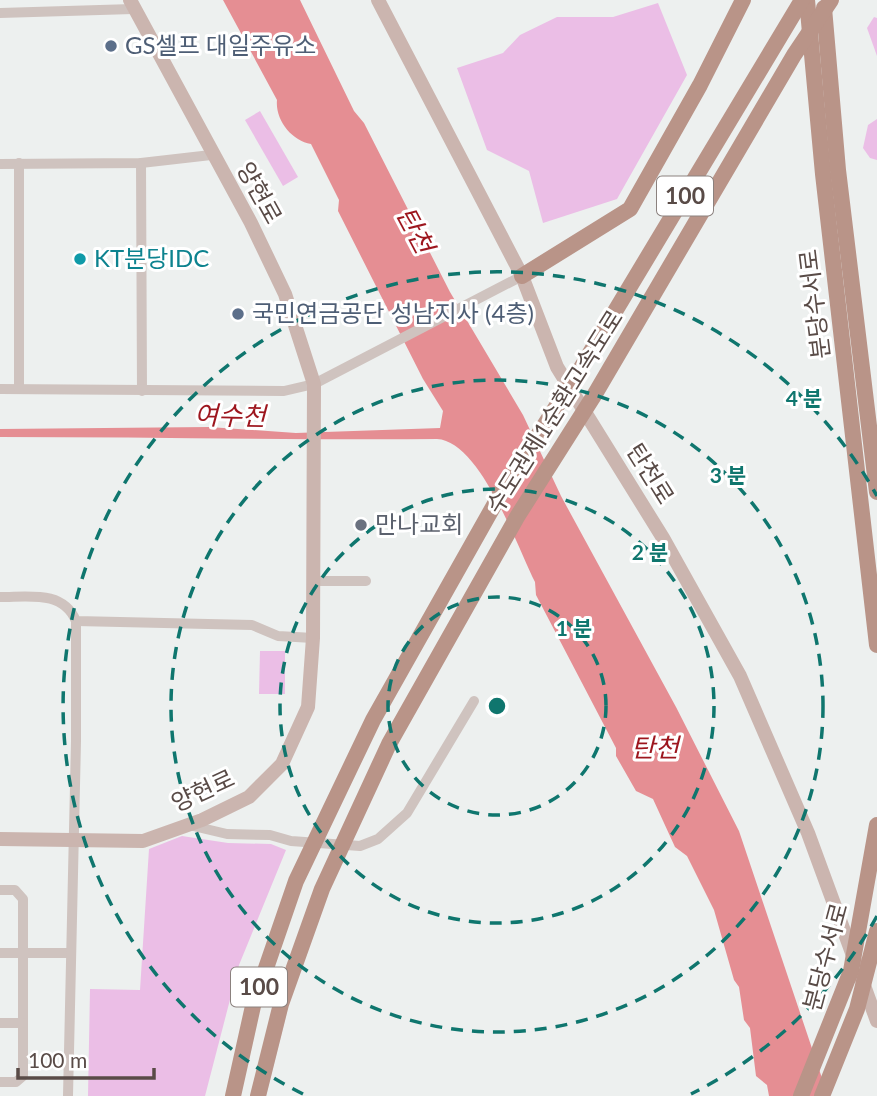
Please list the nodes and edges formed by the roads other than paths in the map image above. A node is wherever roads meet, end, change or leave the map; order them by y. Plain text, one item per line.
1 (378, 0) edge
2 (743, 0) edge
3 (804, 0) edge
4 (824, 0) edge
5 (831, 0) edge
6 (131, 4) edge
7 (0, 13) edge
8 (211, 155) junction
9 (19, 163) junction
10 (141, 163) junction
11 (0, 164) edge
12 (522, 276) junction
13 (314, 383) junction
14 (0, 389) edge
15 (19, 389) junction
16 (142, 391) junction
17 (877, 492) edge
18 (313, 581) junction
19 (366, 581) dead end
20 (0, 597) edge
21 (76, 621) junction
22 (313, 638) junction
23 (877, 645) edge
24 (474, 701) dead end
25 (189, 825) junction
26 (877, 825) edge
27 (0, 839) edge
28 (73, 839) junction
29 (0, 890) edge
30 (875, 939) edge
31 (0, 953) edge
32 (23, 953) junction
33 (70, 953) junction
34 (877, 1021) edge
35 (0, 1023) edge
36 (23, 1023) junction
37 (0, 1082) edge
38 (68, 1096) edge
39 (233, 1096) edge
40 (258, 1096) edge
41 (801, 1096) edge
42 (822, 1096) edge

1 - 12 main road, 탄천로
2 - 12 highway
3 - 23 highway, 분당수서로
3 - 39 highway, 수도권제1순환고속도로 / 100
4 - 17 highway, 분당수서로
5 - 40 highway, 수도권제1순환고속도로 / 100
6 - 7 street
6 - 8 main road, 양현로
8 - 10 street
8 - 13 main road, 양현로
9 - 10 street
9 - 11 street
9 - 15 street
10 - 16 street
12 - 13 street
12 - 34 main road, 탄천로
13 - 16 street
13 - 18 main road, 양현로
14 - 15 street
15 - 16 street
18 - 19 street
18 - 22 main road, 양현로
20 - 21 street
21 - 22 street
21 - 28 street
22 - 25 main road, 양현로
24 - 25 street
25 - 28 main road, 양현로
26 - 41 highway, 분당수서로
27 - 28 main road, 양현로
28 - 33 street
29 - 32 street
30 - 42 highway, 분당수서로
31 - 32 street
32 - 33 street
32 - 36 street
33 - 38 street
35 - 36 street
36 - 37 street

